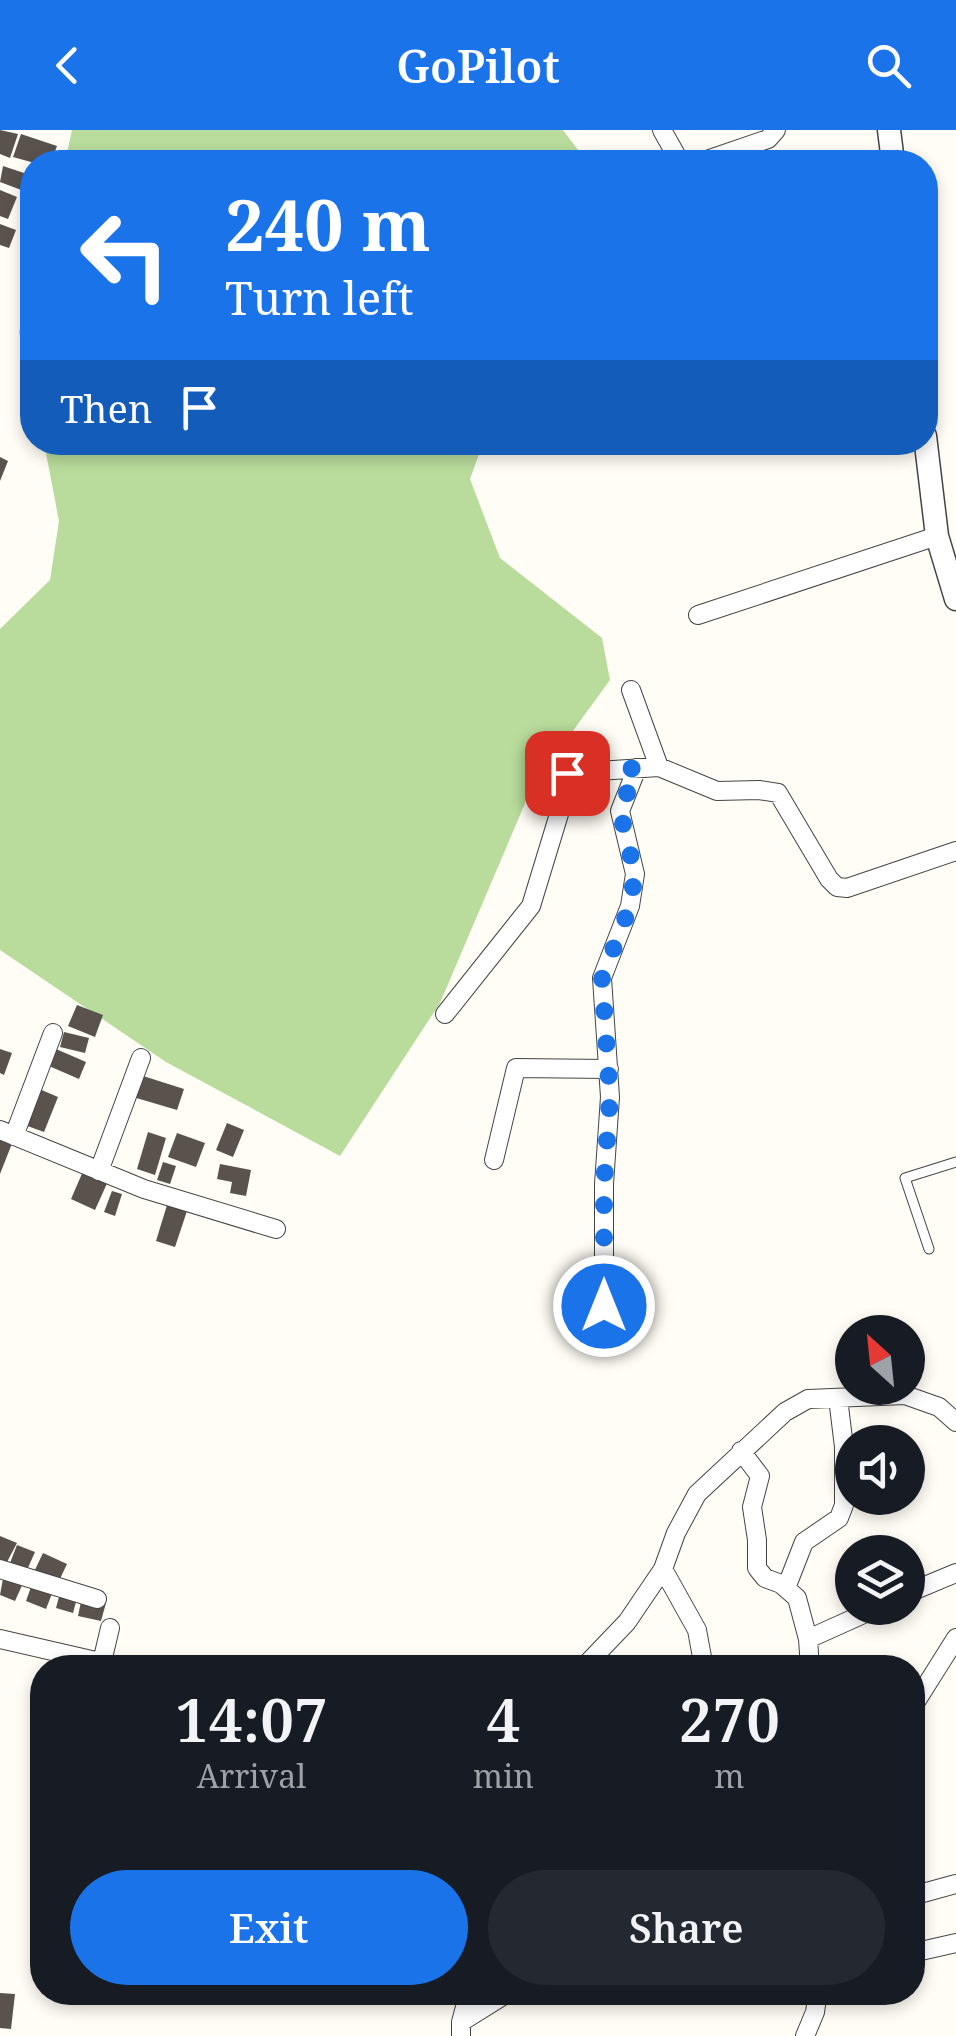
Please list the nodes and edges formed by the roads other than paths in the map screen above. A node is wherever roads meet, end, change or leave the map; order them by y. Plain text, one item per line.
1 (776, 130) edge
2 (736, 150) edge
3 (927, 455) edge
4 (937, 536) junction
5 (955, 592) edge
6 (698, 615) dead end
7 (631, 690) dead end
8 (660, 767) junction
9 (637, 768) junction
10 (956, 851) edge
11 (444, 1014) dead end
12 (53, 1033) dead end
13 (141, 1058) dead end
14 (609, 1069) junction
15 (7, 1133) edge
16 (494, 1160) dead end
17 (956, 1162) edge
18 (99, 1171) junction
19 (276, 1229) dead end
20 (929, 1249) dead end
21 (604, 1306) dead end
22 (835, 1398) edge
23 (925, 1402) edge
24 (839, 1405) edge
25 (956, 1422) edge
26 (741, 1452) junction
27 (664, 1568) junction
28 (0, 1569) edge
29 (956, 1573) edge
30 (925, 1587) edge
31 (786, 1588) junction
32 (97, 1599) dead end
33 (840, 1625) edge
34 (110, 1628) dead end
35 (0, 1639) edge
36 (808, 1640) junction
37 (952, 1646) edge
38 (71, 1655) edge
39 (104, 1655) edge
40 (595, 1655) edge
41 (702, 1655) edge
42 (809, 1655) edge
43 (956, 1675) edge
44 (925, 1688) edge
45 (956, 1884) edge
46 (925, 1892) edge
47 (956, 1944) edge
48 (925, 1950) edge
49 (491, 2005) edge
50 (817, 2005) edge
51 (460, 2029) edge
52 (805, 2036) edge

1 - 2 street
3 - 4 street
4 - 5 street
4 - 6 street
7 - 8 street
8 - 9 street
8 - 10 street
9 - 11 street
9 - 14 street
12 - 15 street
13 - 18 street
14 - 16 street
14 - 21 street
15 - 18 street
17 - 20 lane
18 - 19 street
22 - 26 street
23 - 25 street
24 - 31 street
26 - 27 street
26 - 31 street
27 - 40 street
27 - 41 street
28 - 32 street
29 - 30 street
31 - 36 street
33 - 36 street
34 - 39 street
35 - 38 street
36 - 42 street
37 - 43 street
37 - 44 street
45 - 46 street
47 - 48 street
49 - 51 street
50 - 52 street

